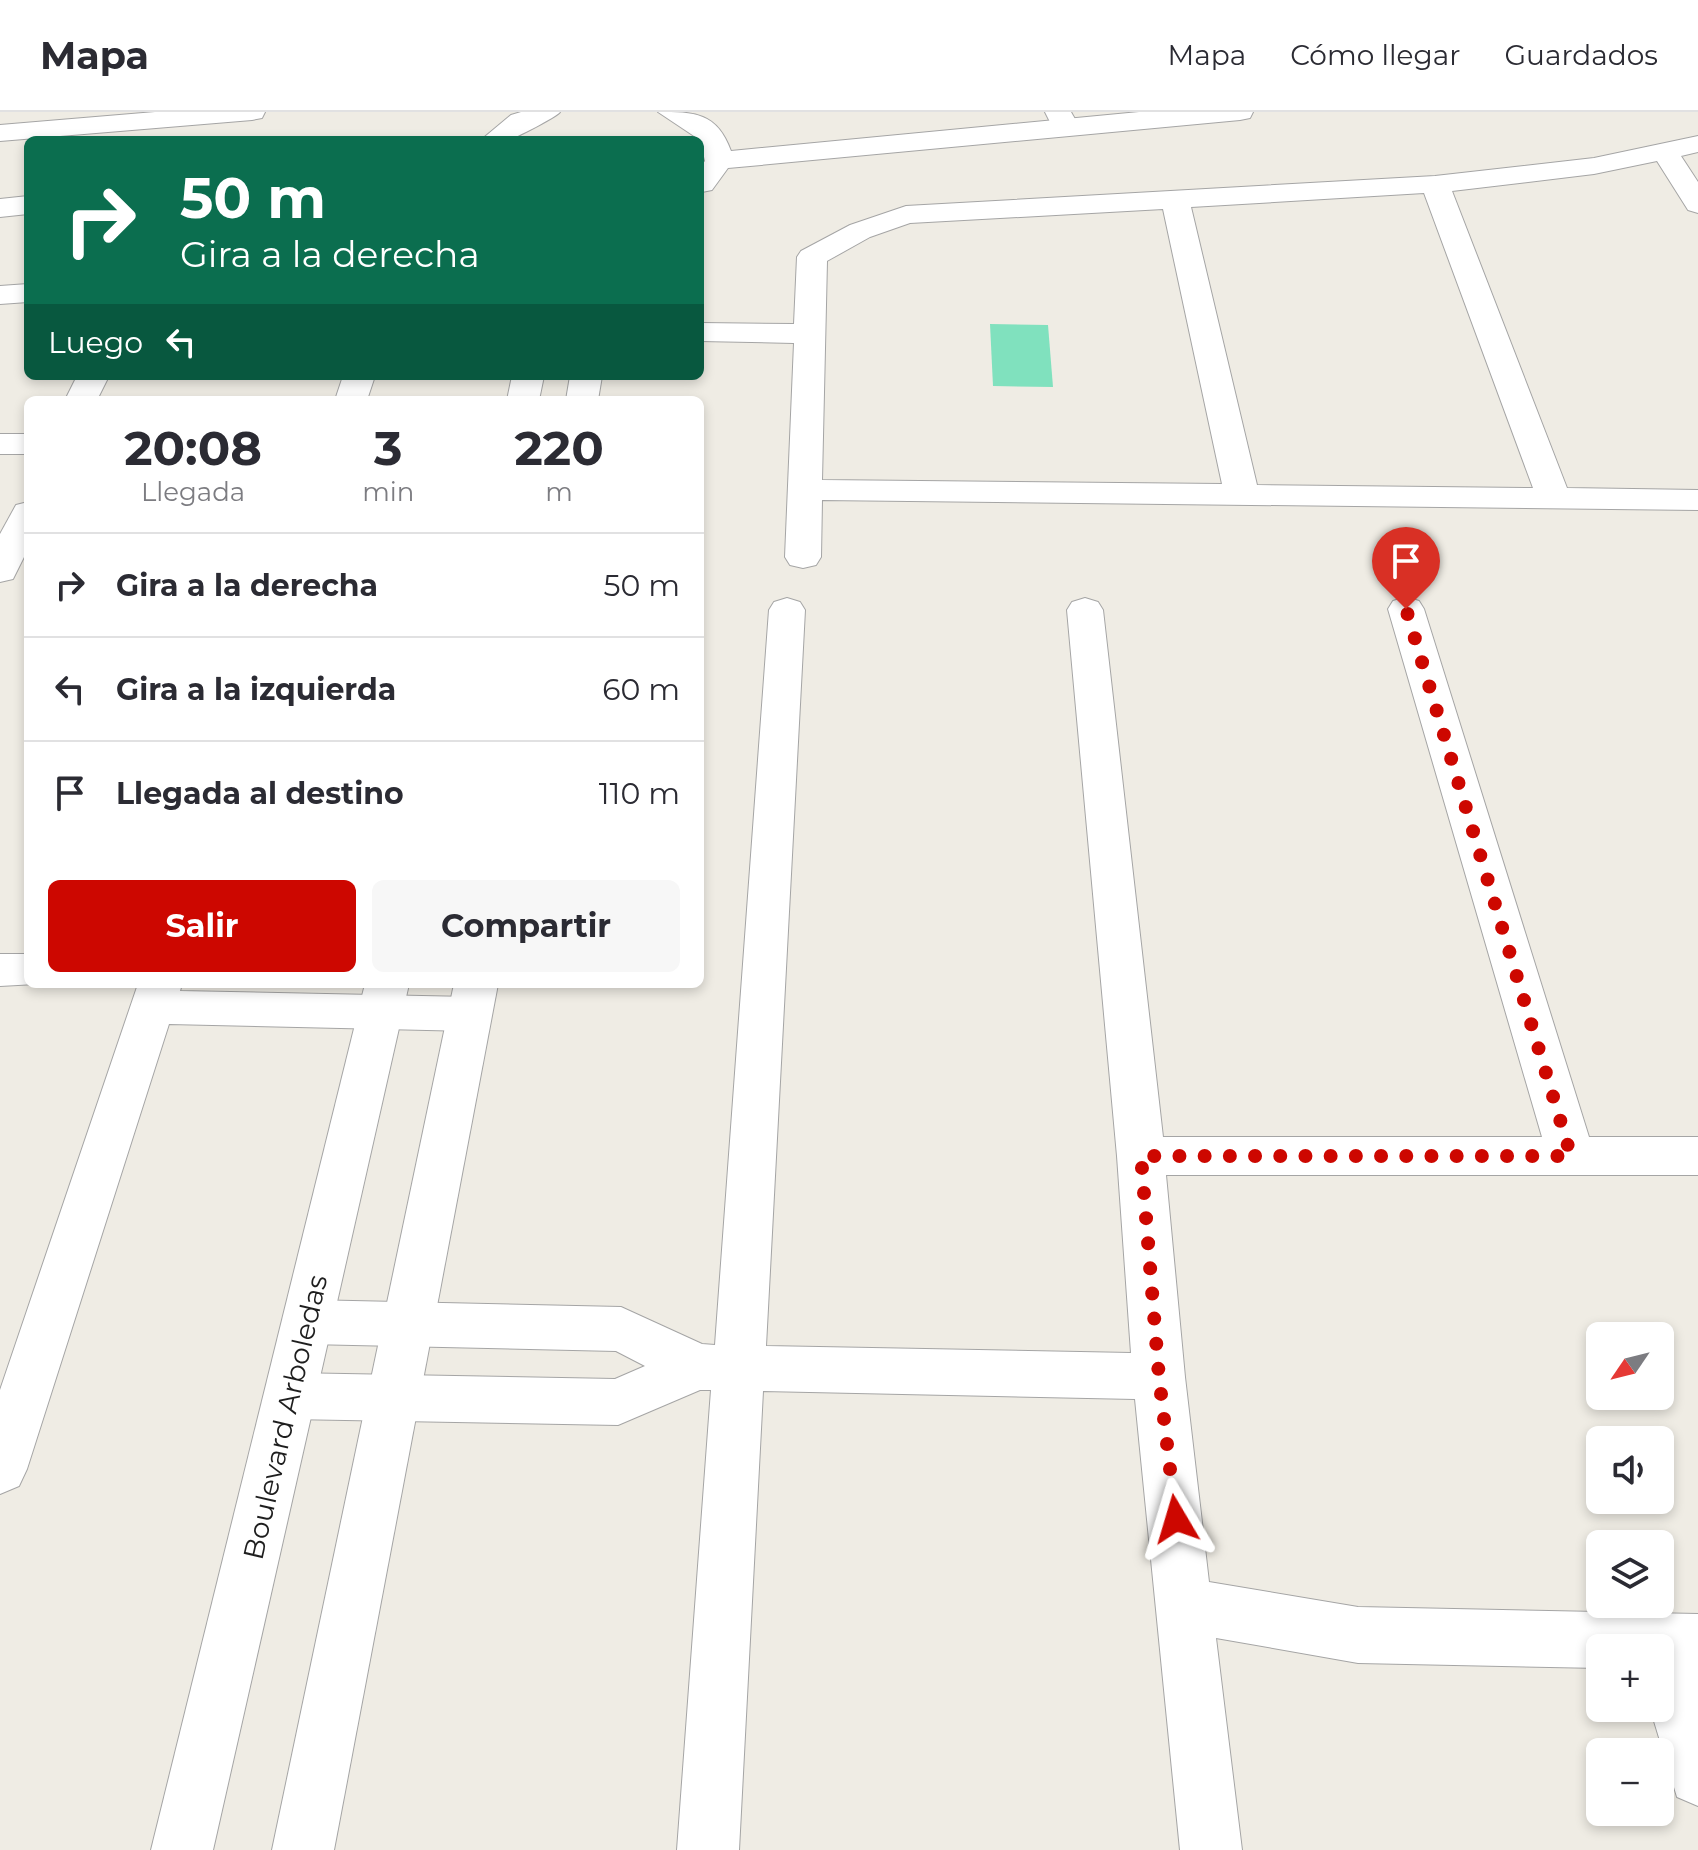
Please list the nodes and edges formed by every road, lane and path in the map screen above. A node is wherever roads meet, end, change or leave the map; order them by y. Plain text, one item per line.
1 (252, 112) edge
2 (547, 112) edge
3 (671, 112) edge
4 (976, 112) edge
5 (1240, 112) edge
6 (1110, 117) edge
7 (75, 119) edge
8 (1062, 119) edge
9 (835, 123) dead end
10 (741, 130) dead end
11 (710, 132) junction
12 (0, 133) edge
13 (500, 136) edge
14 (1698, 144) edge
15 (1664, 151) junction
16 (719, 161) junction
17 (704, 182) edge
18 (1435, 184) junction
19 (1175, 198) junction
20 (1698, 204) edge
21 (24, 205) edge
22 (0, 208) edge
23 (24, 293) edge
24 (0, 295) edge
25 (704, 332) edge
26 (810, 345) junction
27 (704, 357) edge
28 (0, 444) edge
29 (24, 444) edge
30 (805, 490) junction
31 (1242, 495) junction
32 (1554, 499) junction
33 (1698, 500) edge
34 (24, 520) edge
35 (803, 557) dead end
36 (0, 571) edge
37 (1406, 609) dead end
38 (787, 610) dead end
39 (1085, 610) dead end
40 (0, 970) edge
41 (24, 970) edge
42 (156, 995) edge
43 (384, 998) edge
44 (473, 999) edge
45 (1141, 1156) junction
46 (1571, 1156) junction
47 (1698, 1156) edge
48 (308, 1322) junction
49 (409, 1325) junction
50 (718, 1368) junction
51 (1159, 1377) junction
52 (290, 1396) junction
53 (395, 1398) junction
54 (0, 1469) edge
55 (1186, 1605) junction
56 (1680, 1642) edge
57 (1698, 1776) edge
58 (182, 1850) edge
59 (303, 1850) edge
60 (708, 1850) edge
61 (1211, 1850) edge

1 - 7 street
2 - 13 street
3 - 11 street
4 - 9 street
5 - 6 street
6 - 8 street
7 - 12 street
8 - 16 street
10 - 11 street
11 - 16 street
14 - 15 street
15 - 18 street
15 - 20 street
16 - 17 street
18 - 19 street
18 - 32 street
19 - 26 street
19 - 31 street
21 - 22 street
23 - 24 street
25 - 26 street
26 - 27 street
26 - 30 street
28 - 29 street
30 - 31 street
30 - 35 street
31 - 32 street
32 - 33 street
34 - 36 street
37 - 46 street
38 - 50 street
39 - 45 street
40 - 41 street
42 - 43 street
42 - 54 street
43 - 44 street
43 - 48 street, Boulevard Arboledas
44 - 49 street
45 - 46 street
45 - 51 street
46 - 47 street
48 - 49 street
48 - 52 street, Boulevard Arboledas
49 - 50 street
49 - 53 street
50 - 51 street
50 - 53 street
50 - 60 street
51 - 55 street
52 - 53 street
52 - 58 street, Boulevard Arboledas
53 - 59 street
55 - 56 street
55 - 61 street
56 - 57 street

